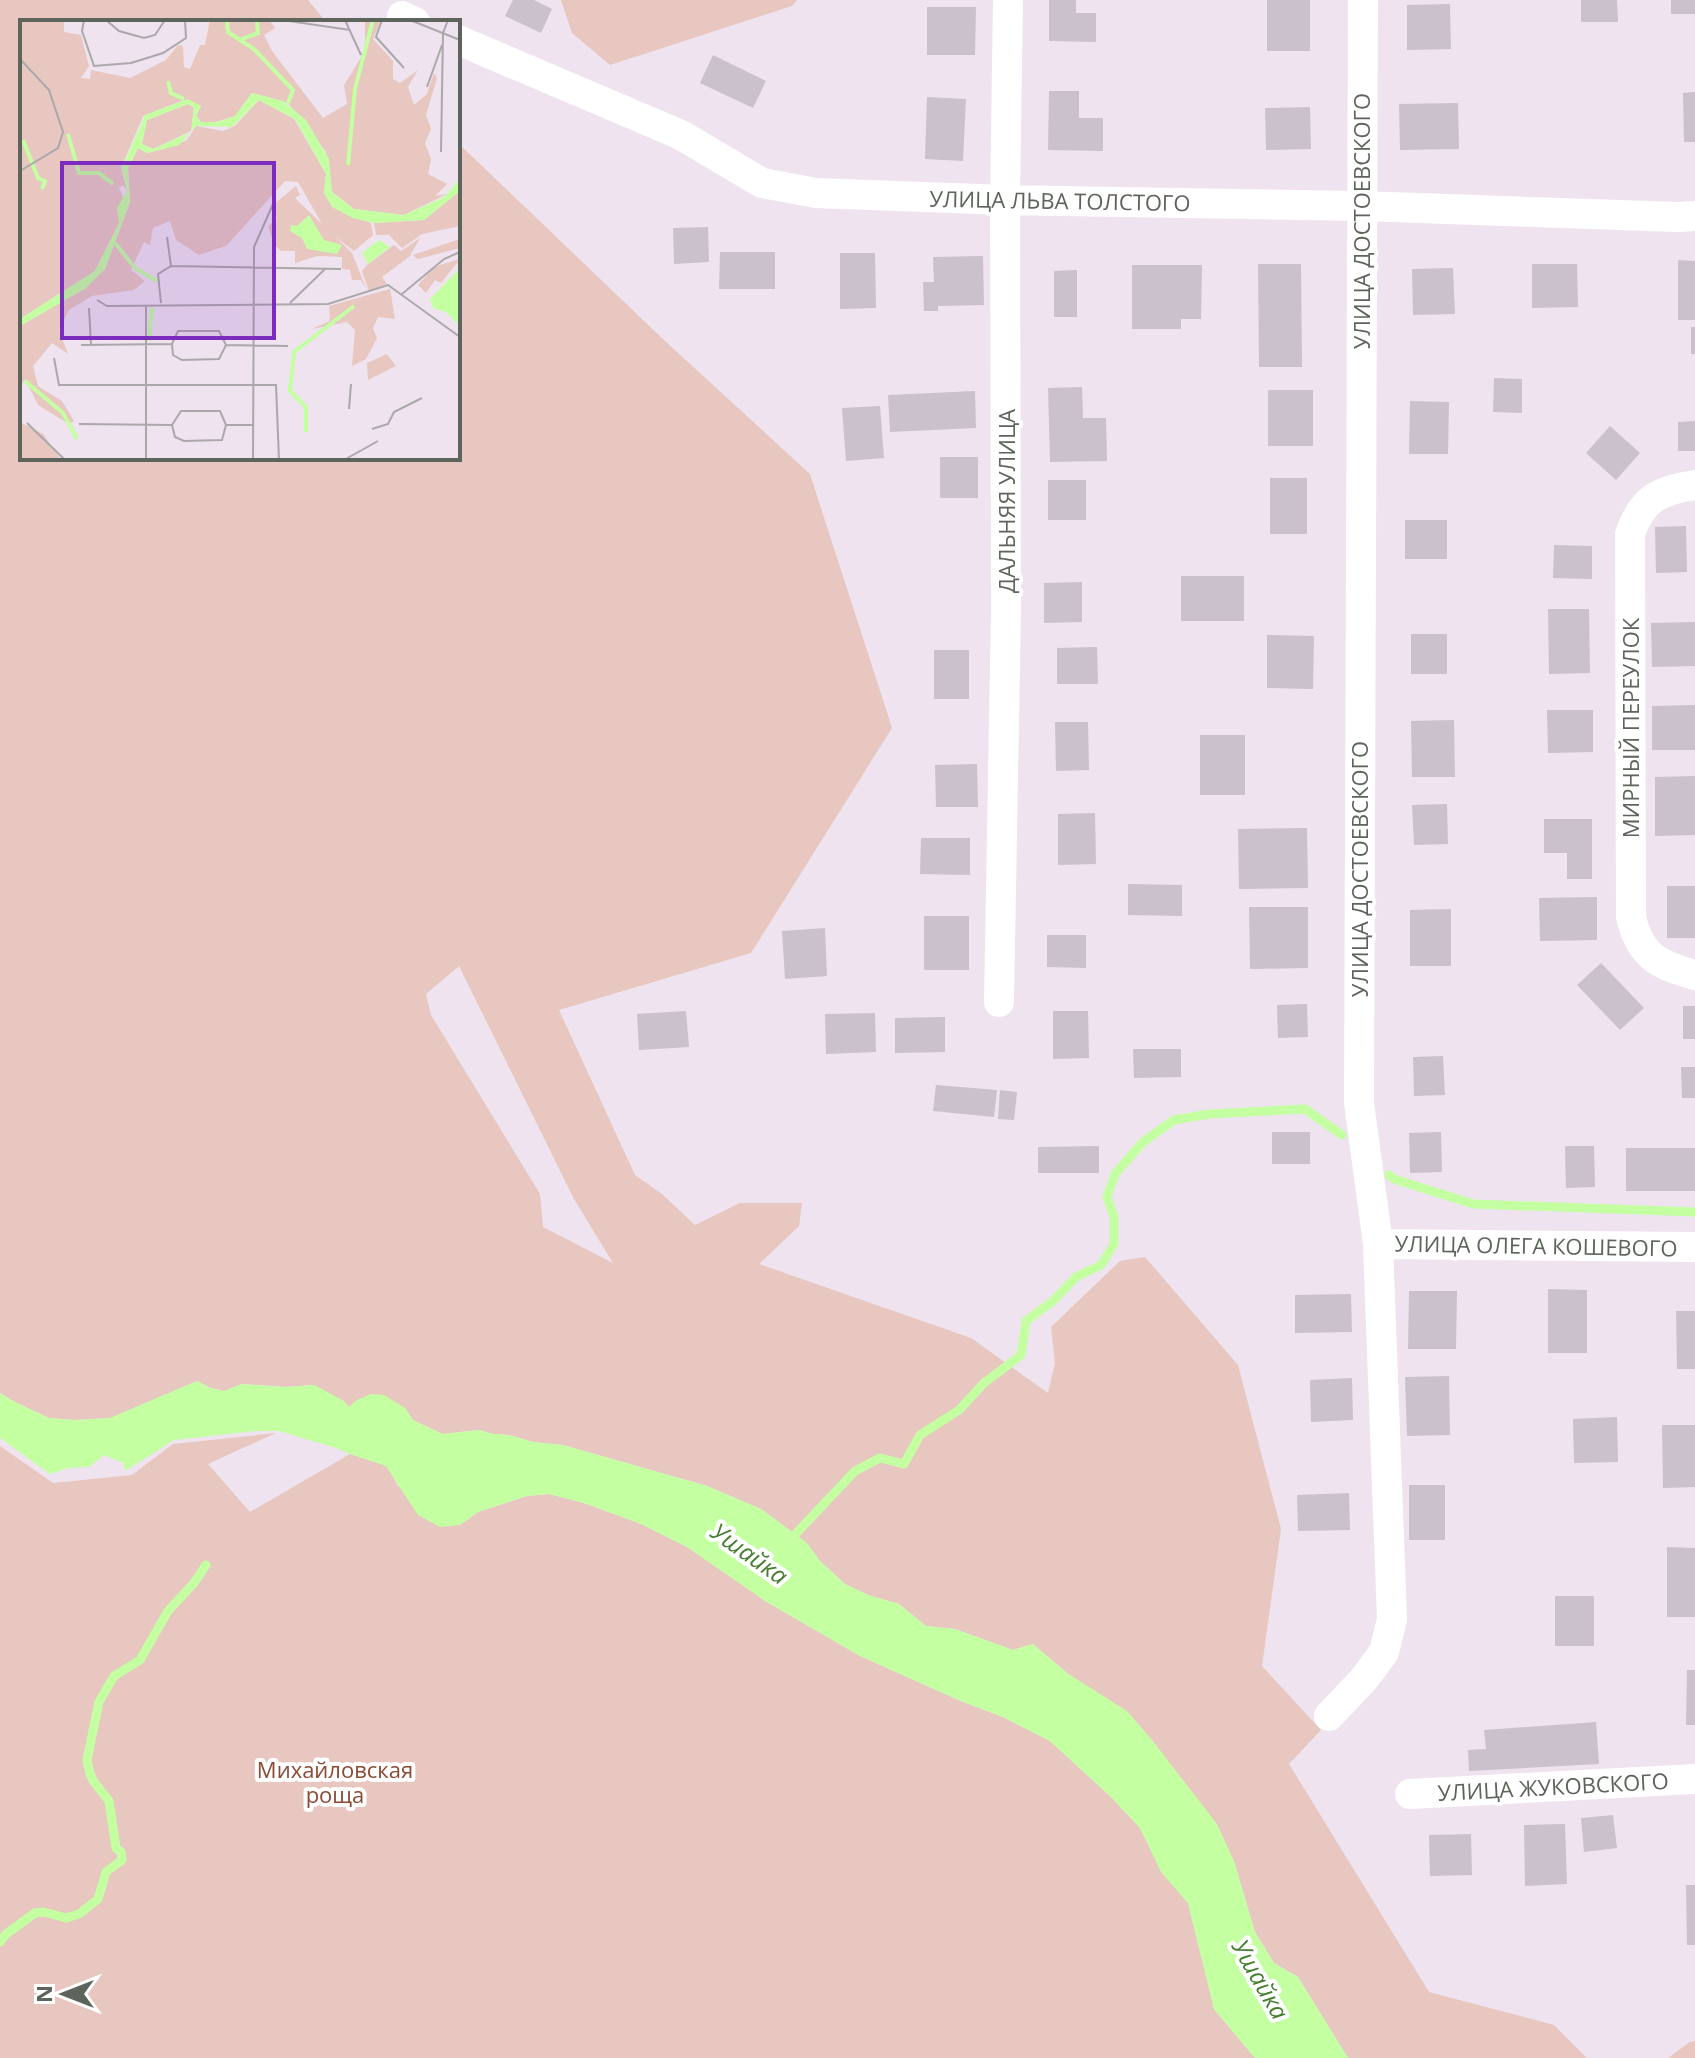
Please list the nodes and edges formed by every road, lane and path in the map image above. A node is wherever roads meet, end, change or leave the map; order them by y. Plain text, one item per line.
1 (1008, 0) edge
2 (1363, 0) edge
3 (460, 41) edge
4 (1005, 200) junction
5 (1361, 206) junction
6 (1695, 216) edge
7 (1695, 485) edge
8 (1695, 975) edge
9 (999, 1002) dead end
10 (1378, 1244) junction
11 (1695, 1247) edge
12 (1329, 1716) dead end
13 (1695, 1779) edge
14 (1410, 1794) dead end

1 - 4 street, ДАЛЬНЯЯ УЛИЦА
2 - 5 street, УЛИЦА ДОСТОЕВСКОГО
3 - 4 street, УЛИЦА ЛЬВА ТОЛСТОГО
4 - 5 street, УЛИЦА ЛЬВА ТОЛСТОГО
4 - 9 street, ДАЛЬНЯЯ УЛИЦА
5 - 6 street, УЛИЦА ЛЬВА ТОЛСТОГО
5 - 10 street, УЛИЦА ДОСТОЕВСКОГО
7 - 8 street, МИРНЫЙ ПЕРЕУЛОК
10 - 11 street, УЛИЦА ОЛЕГА КОШЕВОГО
10 - 12 street, УЛИЦА ДОСТОЕВСКОГО
13 - 14 street, УЛИЦА ЖУКОВСКОГО

